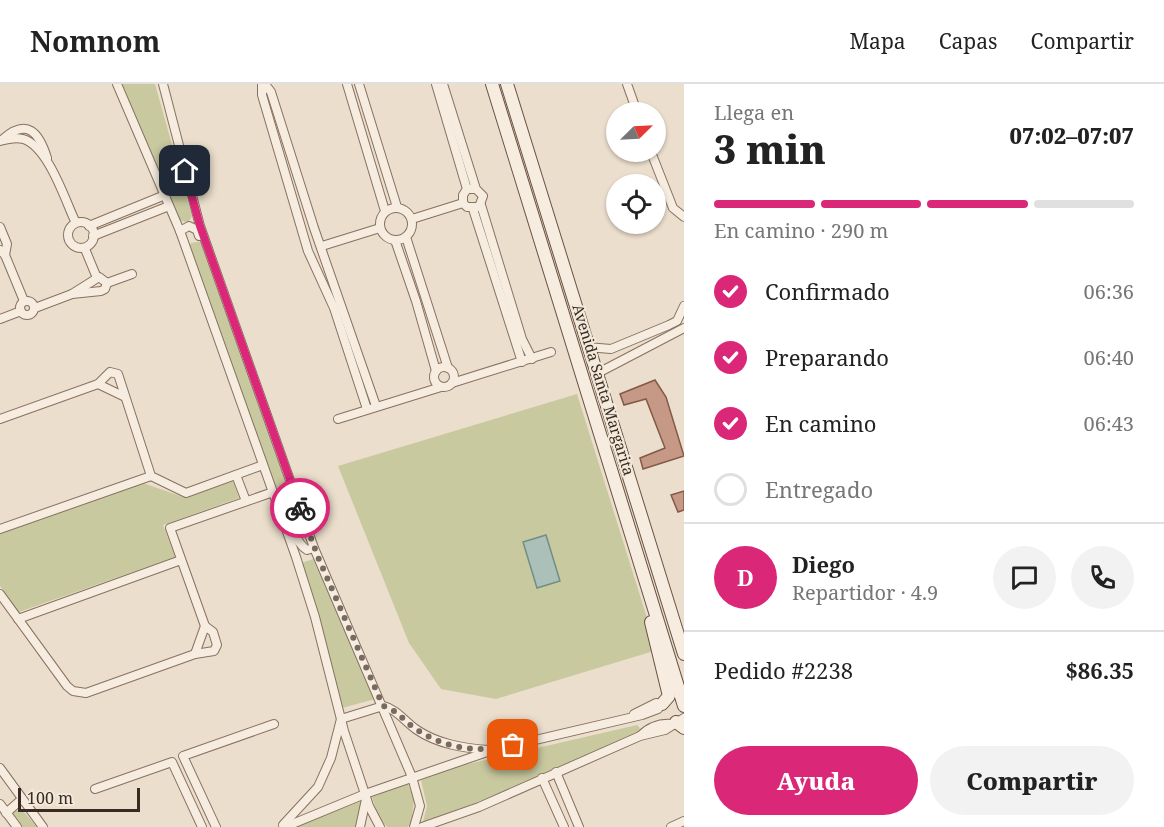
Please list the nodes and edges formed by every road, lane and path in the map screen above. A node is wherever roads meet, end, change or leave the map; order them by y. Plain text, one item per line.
1 (163, 84) edge
2 (264, 84) edge
3 (347, 84) edge
4 (359, 84) edge
5 (436, 84) edge
6 (443, 84) edge
7 (492, 84) edge
8 (507, 84) edge
9 (627, 84) edge
10 (117, 86) edge
11 (445, 100) junction
12 (633, 102) edge
13 (369, 118) junction
14 (359, 121) junction
15 (1, 141) edge
16 (284, 148) junction
17 (655, 162) edge
18 (472, 189) junction
19 (165, 195) junction
20 (463, 203) junction
21 (169, 206) junction
22 (397, 207) junction
23 (477, 207) junction
24 (385, 212) junction
25 (684, 217) edge
26 (412, 219) junction
27 (75, 221) junction
28 (88, 226) junction
29 (0, 227) edge
30 (380, 228) junction
31 (180, 231) junction
32 (93, 236) junction
33 (318, 236) junction
34 (406, 237) junction
35 (305, 240) junction
36 (395, 240) junction
37 (322, 246) junction
38 (84, 249) junction
39 (3, 253) edge
40 (326, 258) junction
41 (212, 260) junction
42 (313, 262) junction
43 (549, 263) junction
44 (132, 274) dead end
45 (499, 276) junction
46 (97, 278) junction
47 (107, 283) junction
48 (72, 294) junction
49 (427, 298) junction
50 (24, 301) junction
51 (416, 301) junction
52 (684, 306) edge
53 (575, 307) junction
54 (35, 308) junction
55 (21, 311) junction
56 (0, 319) edge
57 (342, 321) junction
58 (664, 327) junction
59 (684, 328) edge
60 (569, 331) junction
61 (668, 336) junction
62 (587, 347) junction
63 (551, 352) dead end
64 (532, 359) junction
65 (522, 362) junction
66 (448, 368) junction
67 (436, 371) junction
68 (596, 374) junction
69 (452, 383) junction
70 (98, 384) junction
71 (441, 387) junction
72 (123, 396) junction
73 (376, 406) junction
74 (367, 409) junction
75 (0, 419) edge
76 (338, 419) dead end
77 (263, 465) junction
78 (236, 474) junction
79 (151, 476) junction
80 (273, 492) junction
81 (246, 501) junction
82 (281, 516) junction
83 (0, 529) edge
84 (314, 548) junction
85 (181, 560) junction
86 (642, 567) junction
87 (646, 580) junction
88 (0, 594) edge
89 (666, 598) junction
90 (18, 619) junction
91 (205, 626) junction
92 (195, 654) junction
93 (684, 654) edge
94 (683, 700) edge
95 (663, 704) joint
96 (383, 706) junction
97 (636, 714) junction
98 (341, 719) junction
99 (679, 723) edge
100 (274, 724) dead end
101 (643, 735) junction
102 (493, 750) junction
103 (0, 768) edge
104 (556, 772) junction
105 (412, 777) junction
106 (542, 778) junction
107 (95, 789) dead end
108 (365, 796) junction
109 (22, 799) junction
110 (0, 804) edge
111 (6, 813) junction
112 (684, 821) edge
113 (16, 827) edge
114 (43, 827) edge
115 (202, 827) edge
116 (216, 827) edge
117 (283, 827) edge
118 (360, 827) edge
119 (380, 827) edge
120 (414, 827) edge
121 (422, 827) edge
122 (564, 827) edge
123 (579, 827) edge
124 (671, 827) edge

1 - 41 street
2 - 16 street
3 - 14 street
4 - 13 street
5 - 11 street
6 - 11 street
7 - 43 main road, Avenida Santa Margarita
8 - 53 main road, Avenida Santa Margarita
9 - 12 street
10 - 19 street
11 - 18 street
13 - 14 street
13 - 22 street
14 - 24 street
15 - 27 street
16 - 33 street
16 - 35 street
17 - 25 street
18 - 20 street
18 - 23 street
19 - 21 street
19 - 28 street
20 - 23 street
20 - 26 street
21 - 31 street
21 - 32 street
22 - 24 street
22 - 26 street
23 - 45 street
24 - 30 street
26 - 34 street
27 - 28 street
27 - 38 street
28 - 32 street
29 - 39 street
30 - 36 street
30 - 37 street
31 - 41 street
31 - 77 street
32 - 38 street
33 - 35 street
33 - 37 street
34 - 36 street
34 - 49 street
35 - 42 street
36 - 51 street
37 - 40 street
38 - 46 street
39 - 50 street
40 - 42 street
40 - 57 street
41 - 84 street
42 - 57 street
43 - 53 main road
43 - 60 main road, Avenida Santa Margarita
44 - 47 street
45 - 64 street
45 - 65 street
46 - 47 street
46 - 48 street
47 - 48 street
48 - 54 street
49 - 51 street
49 - 66 street
50 - 54 street
50 - 55 street
51 - 67 street
52 - 58 street
53 - 62 main road, Avenida Santa Margarita
54 - 55 street
55 - 56 street
57 - 73 street
57 - 74 street
58 - 61 street
58 - 62 street
59 - 61 street
60 - 68 main road
60 - 86 main road, Avenida Santa Margarita
61 - 68 street
62 - 68 main road, Avenida Santa Margarita
63 - 64 street
64 - 65 street
65 - 69 street
66 - 67 street
66 - 69 street
67 - 71 street
68 - 89 main road, Avenida Santa Margarita
69 - 71 street
70 - 72 street
70 - 72 street
70 - 75 street
71 - 73 street
72 - 79 street
73 - 74 street
74 - 76 street
77 - 78 street
77 - 80 street
78 - 79 street
78 - 81 street
79 - 83 street
80 - 81 street
80 - 82 street
81 - 85 street
82 - 84 street
82 - 98 street
84 - 96 street
85 - 90 street
85 - 91 street
86 - 87 main road, Avenida Santa Margarita
86 - 89 main road
87 - 94 main road, Avenida Santa Margarita
87 - 95 main road
88 - 90 street
89 - 93 main road, Avenida Santa Margarita
90 - 92 street
91 - 92 street
91 - 92 street
95 - 97 street
96 - 98 street
96 - 102 street
96 - 105 street
97 - 101 street
97 - 102 street
98 - 108 street
98 - 117 street
99 - 101 street
100 - 116 street
101 - 104 street
102 - 105 street
103 - 109 street
104 - 106 street
104 - 123 street
105 - 108 street
105 - 120 street
106 - 121 street
106 - 122 street
107 - 115 street
108 - 117 street
108 - 118 street
108 - 119 street
109 - 111 street
109 - 114 street
110 - 111 street
111 - 113 street
112 - 124 street

